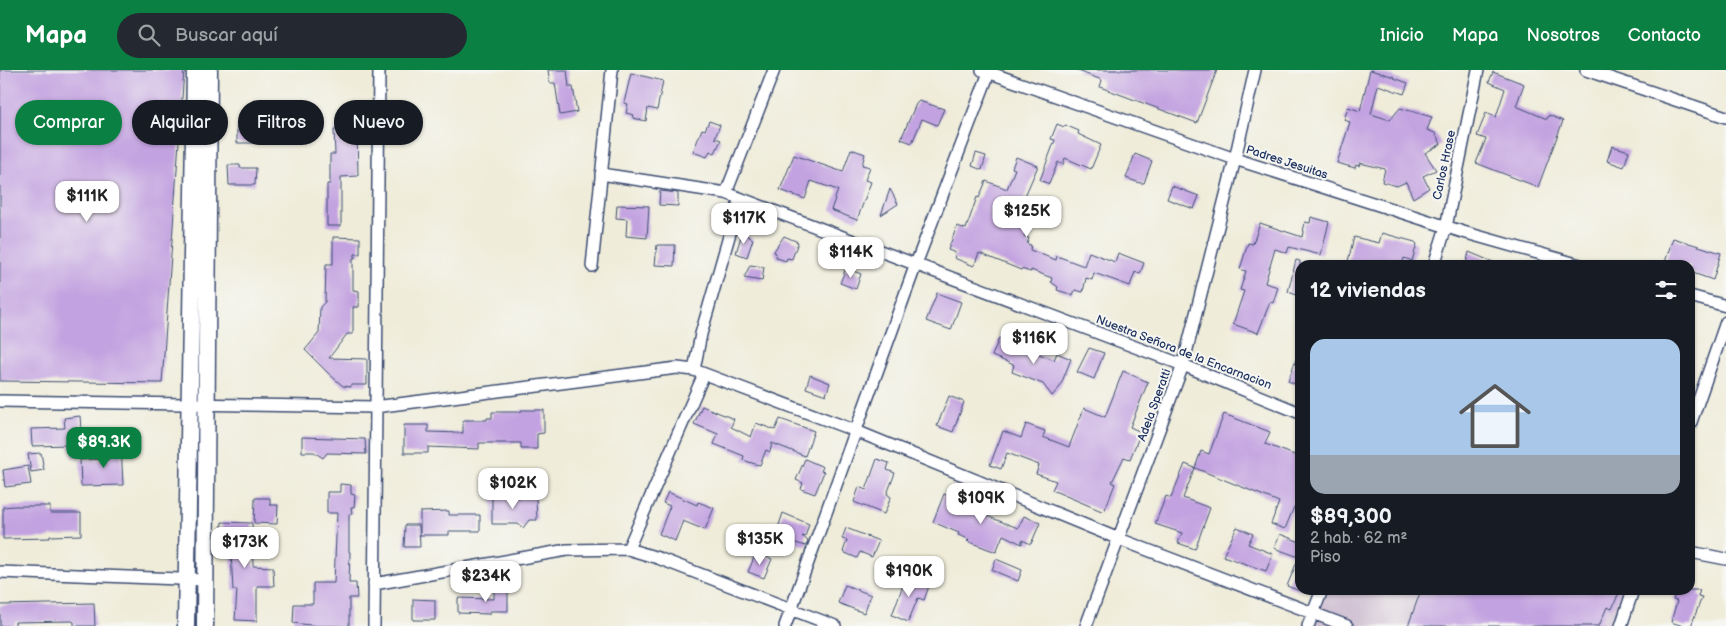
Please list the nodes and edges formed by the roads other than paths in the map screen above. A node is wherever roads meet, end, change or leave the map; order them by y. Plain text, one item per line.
1 (195, 70) edge
2 (209, 70) edge
3 (379, 70) edge
4 (612, 70) edge
5 (774, 70) edge
6 (1255, 70) edge
7 (1478, 70) edge
8 (1586, 70) edge
9 (987, 71) edge
10 (1726, 118) edge
11 (1235, 160) junction
12 (601, 174) junction
13 (726, 193) junction
14 (740, 198) junction
15 (1446, 227) junction
16 (1436, 260) edge
17 (1562, 260) edge
18 (916, 264) junction
19 (592, 266) dead end
20 (1695, 297) edge
21 (1726, 306) edge
22 (1726, 322) edge
23 (1183, 365) junction
24 (699, 372) junction
25 (0, 401) edge
26 (190, 404) junction
27 (206, 405) junction
28 (375, 407) junction
29 (1295, 411) edge
30 (1695, 411) edge
31 (856, 431) junction
32 (1119, 538) junction
33 (628, 549) junction
34 (1695, 553) edge
35 (1726, 559) edge
36 (0, 572) edge
37 (187, 579) junction
38 (205, 580) junction
39 (374, 584) junction
40 (1320, 595) edge
41 (1631, 595) edge
42 (791, 610) junction
43 (1313, 612) junction
44 (186, 626) edge
45 (205, 626) edge
46 (374, 626) edge
47 (785, 626) edge
48 (835, 626) edge
49 (1086, 626) edge
50 (1308, 626) edge
51 (1347, 626) edge
52 (1621, 626) edge

1 - 26 main road
2 - 27 main road
3 - 28 street
4 - 12 street
5 - 13 street
6 - 11 street, Adela Speratti
7 - 15 street, Carlos Hrase
8 - 10 street
9 - 11 street, Padres Jesuitas
9 - 18 street
11 - 15 street, Padres Jesuitas
11 - 23 street, Adela Speratti
12 - 13 street, Nuestra Señora de la Encarnacion
12 - 19 street
13 - 14 street, Nuestra Señora de la Encarnacion
14 - 18 street, Nuestra Señora de la Encarnacion
14 - 24 street
15 - 16 street, Carlos Hrase
15 - 17 street, Padres Jesuitas
18 - 23 street, Nuestra Señora de la Encarnacion
18 - 31 street
20 - 21 street
22 - 30 street
23 - 29 street, Nuestra Señora de la Encarnacion
23 - 32 street, Adela Speratti
24 - 28 street
24 - 31 street
24 - 33 street
25 - 26 street
26 - 27 street
26 - 37 main road
27 - 28 street
27 - 38 main road
28 - 39 street
31 - 32 street
31 - 42 street
32 - 43 street
32 - 49 street, Adela Speratti
33 - 39 street
33 - 42 street
34 - 35 street
36 - 37 street
37 - 38 street
37 - 44 main road
38 - 45 main road
39 - 46 street
40 - 43 street
41 - 52 street
42 - 47 street
42 - 48 street
43 - 50 street
43 - 51 street

